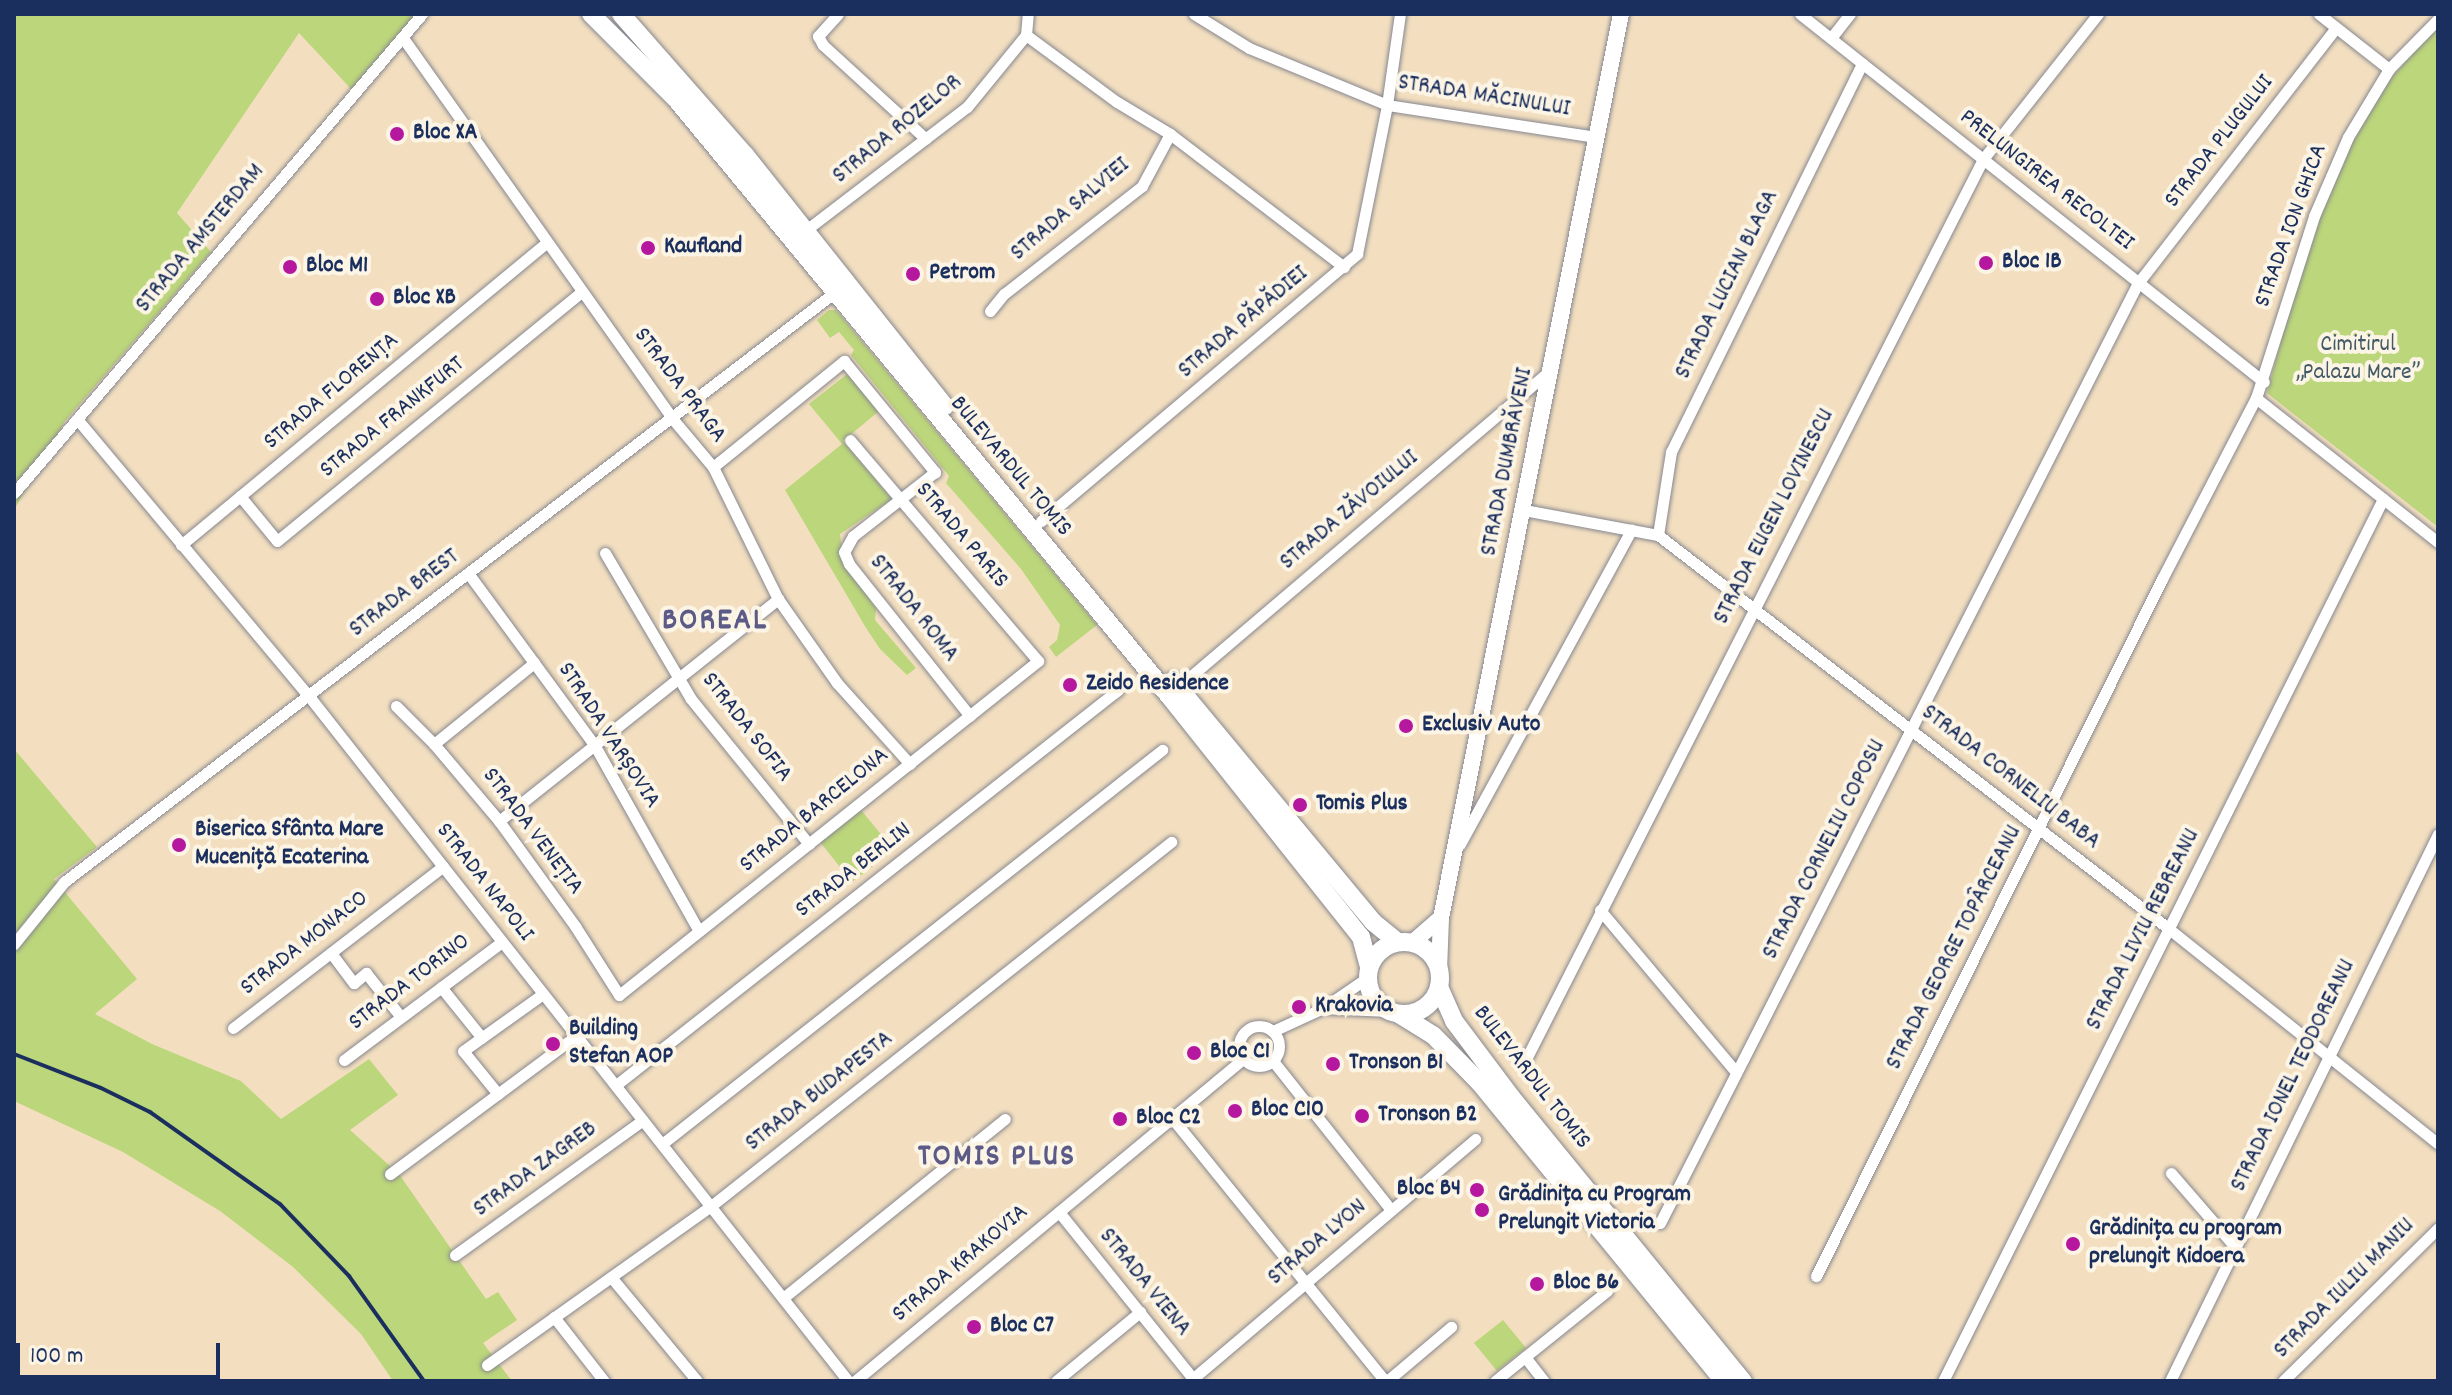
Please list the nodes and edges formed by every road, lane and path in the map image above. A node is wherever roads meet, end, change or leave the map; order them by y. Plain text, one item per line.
1 (422, 14) edge
2 (591, 14) edge
3 (621, 14) edge
4 (838, 14) edge
5 (1028, 14) edge
6 (1194, 14) edge
7 (1400, 14) edge
8 (1621, 14) edge
9 (1800, 14) edge
10 (1850, 14) edge
11 (2098, 14) edge
12 (2319, 14) edge
13 (2438, 19) edge
14 (2336, 28) junction
15 (1026, 35) junction
16 (403, 38) junction
17 (1831, 38) junction
18 (1862, 63) junction
19 (2389, 69) junction
20 (1387, 105) junction
21 (1170, 134) junction
22 (1596, 137) junction
23 (926, 139) junction
24 (1983, 159) junction
25 (806, 230) junction
26 (547, 242) junction
27 (1344, 267) junction
28 (2138, 283) junction
29 (582, 291) junction
30 (835, 292) junction
31 (990, 311) dead end
32 (1551, 369) junction
33 (2264, 382) junction
34 (2256, 398) junction
35 (671, 417) junction
36 (77, 419) junction
37 (850, 440) dead end
38 (713, 467) junction
39 (14, 493) edge
40 (240, 496) junction
41 (900, 499) junction
42 (2383, 499) junction
43 (1524, 510) junction
44 (1041, 521) junction
45 (1631, 530) junction
46 (1658, 535) junction
47 (2438, 542) edge
48 (181, 545) junction
49 (605, 553) dead end
50 (468, 573) junction
51 (778, 599) junction
52 (1753, 608) junction
53 (1038, 661) joint
54 (534, 663) junction
55 (680, 678) junction
56 (1178, 687) junction
57 (1118, 690) dead end
58 (308, 695) junction
59 (396, 706) dead end
60 (970, 716) junction
61 (1912, 730) junction
62 (434, 744) junction
63 (595, 746) junction
64 (1162, 750) dead end
65 (910, 764) junction
66 (499, 821) junction
67 (2039, 829) junction
68 (2438, 834) edge
69 (1171, 842) dead end
70 (809, 844) junction
71 (1454, 855) junction
72 (443, 866) junction
73 (1600, 910) junction
74 (1441, 918) junction
75 (2169, 929) junction
76 (699, 931) junction
77 (502, 942) junction
78 (1405, 942) junction
79 (14, 944) edge
80 (331, 953) junction
81 (1368, 972) junction
82 (1439, 978) junction
83 (441, 987) junction
84 (543, 994) junction
85 (619, 995) joint
86 (1323, 1008) junction
87 (1394, 1012) junction
88 (401, 1017) junction
89 (233, 1028) dead end
90 (1273, 1031) junction
91 (576, 1036) junction
92 (482, 1038) junction
93 (2328, 1056) junction
94 (1243, 1059) junction
95 (344, 1060) dead end
96 (1273, 1061) junction
97 (1525, 1061) dead end
98 (1736, 1072) junction
99 (616, 1085) junction
100 (498, 1094) junction
101 (1172, 1118) junction
102 (1005, 1119) dead end
103 (643, 1120) junction
104 (1475, 1139) dead end
105 (662, 1144) junction
106 (2438, 1144) edge
107 (2171, 1173) dead end
108 (390, 1174) dead end
109 (711, 1206) junction
110 (1391, 1210) junction
111 (1059, 1212) junction
112 (1660, 1223) dead end
113 (2438, 1228) edge
114 (2235, 1247) junction
115 (455, 1255) dead end
116 (1816, 1276) dead end
117 (611, 1277) junction
118 (1305, 1283) junction
119 (1607, 1291) dead end
120 (783, 1298) junction
121 (1140, 1312) junction
122 (554, 1317) junction
123 (1451, 1327) dead end
124 (1525, 1357) junction
125 (487, 1365) dead end
126 (1192, 1380) edge
127 (604, 1381) edge
128 (697, 1381) edge
129 (848, 1381) edge
130 (855, 1381) edge
131 (1056, 1381) edge
132 (1386, 1381) edge
133 (1495, 1381) edge
134 (1544, 1381) edge
135 (1724, 1381) edge
136 (1743, 1381) edge
137 (1943, 1381) edge
138 (2170, 1381) edge
139 (2283, 1381) edge

1 - 16 street, STRADA AMSTERDAM
2 - 30 main road, BULEVARDUL TOMIS
3 - 25 main road, BULEVARDUL TOMIS
4 - 23 street
5 - 15 street
6 - 20 street, STRADA MĂCINULUI
7 - 20 street, STRADA PĂPĂDIEI
8 - 22 street, STRADA DUMBRĂVENI
9 - 17 street, PRELUNGIREA RECOLTEI
10 - 17 street
11 - 24 street, STRADA EUGEN LOVINESCU
12 - 14 street
13 - 19 street, STRADA ION GHICA
14 - 19 street
14 - 28 street, STRADA PLUGULUI
15 - 21 street
15 - 23 street, STRADA ROZELOR
16 - 26 street, STRADA PRAGA
16 - 36 street, STRADA AMSTERDAM
17 - 18 street, PRELUNGIREA RECOLTEI
18 - 24 street, PRELUNGIREA RECOLTEI
18 - 46 street, STRADA LUCIAN BLAGA
19 - 33 street, STRADA ION GHICA
20 - 22 street, STRADA MĂCINULUI
20 - 27 street, STRADA PĂPĂDIEI
21 - 27 street
21 - 31 street, STRADA SALVIEI
22 - 32 street, STRADA DUMBRĂVENI
23 - 25 street, STRADA ROZELOR
24 - 28 street, PRELUNGIREA RECOLTEI
24 - 52 street, STRADA EUGEN LOVINESCU
25 - 44 main road, BULEVARDUL TOMIS
26 - 29 street, STRADA PRAGA
26 - 40 street, STRADA FLORENȚA
27 - 44 street, STRADA PĂPĂDIEI
28 - 33 street, PRELUNGIREA RECOLTEI
28 - 61 street, STRADA CORNELIU COPOSU
29 - 35 street, STRADA PRAGA
29 - 40 street, STRADA FRANKFURT
30 - 35 street, STRADA BREST
30 - 81 main road, BULEVARDUL TOMIS
32 - 43 street, STRADA DUMBRĂVENI
32 - 56 street, STRADA ZĂVOIULUI
33 - 34 street, STRADA GEORGE TOPÂRCEANU
34 - 42 street
34 - 67 street, STRADA GEORGE TOPÂRCEANU
35 - 38 street, STRADA PRAGA
35 - 50 street, STRADA BREST
36 - 39 street, STRADA AMSTERDAM
36 - 48 street, STRADA NAPOLI
37 - 41 street, STRADA PARIS
38 - 41 street
38 - 51 street, STRADA PRAGA
40 - 48 street, STRADA FLORENȚA
41 - 53 street, STRADA PARIS
41 - 60 street, STRADA ROMA
42 - 47 street
42 - 75 street, STRADA LIVIU REBREANU
43 - 45 street, STRADA CORNELIU BABA
43 - 71 street, STRADA DUMBRĂVENI
44 - 56 main road, BULEVARDUL TOMIS
45 - 46 street, STRADA CORNELIU BABA
45 - 71 street
46 - 52 street, STRADA CORNELIU BABA
48 - 58 street, STRADA NAPOLI
49 - 55 street, STRADA SOFIA
50 - 54 street, STRADA VARȘOVIA
50 - 58 street, STRADA BREST
51 - 55 street
51 - 65 street, STRADA PRAGA
52 - 61 street, STRADA CORNELIU BABA
52 - 73 street, STRADA EUGEN LOVINESCU
53 - 60 street, STRADA BARCELONA
54 - 62 street
54 - 63 street, STRADA VARȘOVIA
55 - 63 street
55 - 70 street, STRADA SOFIA
56 - 78 main road, BULEVARDUL TOMIS
57 - 99 street, STRADA BERLIN
58 - 72 street, STRADA NAPOLI
58 - 79 street, STRADA BREST
59 - 62 street, STRADA VENEȚIA
60 - 65 street, STRADA BARCELONA
61 - 67 street, STRADA CORNELIU BABA
61 - 98 street, STRADA CORNELIU COPOSU
62 - 66 street, STRADA VENEȚIA
63 - 66 street
63 - 76 street, STRADA VARȘOVIA
64 - 105 street
65 - 70 street, STRADA BARCELONA
66 - 85 street, STRADA VENEȚIA
67 - 75 street, STRADA CORNELIU BABA
67 - 116 street, STRADA GEORGE TOPÂRCEANU
68 - 93 street, STRADA IONEL TEODOREANU
69 - 109 street, STRADA BUDAPESTA
70 - 76 street, STRADA BARCELONA
71 - 74 street, STRADA DUMBRĂVENI
72 - 77 street, STRADA NAPOLI
72 - 80 street, STRADA MONACO
73 - 97 street, STRADA EUGEN LOVINESCU
73 - 98 street
74 - 78 street
74 - 82 street, STRADA DUMBRĂVENI
75 - 93 street, STRADA CORNELIU BABA
75 - 137 street, STRADA LIVIU REBREANU
76 - 85 street, STRADA BARCELONA
77 - 83 street, STRADA TORINO
77 - 84 street, STRADA NAPOLI
78 - 81 main road
78 - 82 main road
80 - 88 street
80 - 89 street, STRADA MONACO
81 - 86 street
81 - 87 main road
82 - 87 main road
82 - 136 main road, BULEVARDUL TOMIS
83 - 88 street, STRADA TORINO
83 - 92 street
84 - 91 street, STRADA NAPOLI
84 - 92 street
86 - 87 street
86 - 90 street
87 - 135 main road, BULEVARDUL TOMIS
88 - 95 street, STRADA TORINO
90 - 94 street
90 - 96 street
91 - 99 street, STRADA NAPOLI
91 - 100 street
92 - 100 street
93 - 106 street, STRADA CORNELIU BABA
93 - 114 street, STRADA IONEL TEODOREANU
94 - 96 street
94 - 101 street, STRADA KRAKOVIA
96 - 110 street
98 - 112 street, STRADA CORNELIU COPOSU
99 - 103 street, STRADA NAPOLI
100 - 108 street
101 - 111 street, STRADA KRAKOVIA
101 - 118 street
102 - 120 street
103 - 105 street, STRADA NAPOLI
103 - 115 street, STRADA ZAGREB
104 - 110 street, STRADA LYON
105 - 109 street, STRADA NAPOLI
107 - 114 street
109 - 117 street, STRADA BUDAPESTA
109 - 120 street, STRADA NAPOLI
110 - 118 street, STRADA LYON
111 - 121 street, STRADA VIENA
111 - 130 street, STRADA KRAKOVIA
113 - 139 street, STRADA IULIU MANIU
114 - 138 street, STRADA IONEL TEODOREANU
117 - 122 street, STRADA BUDAPESTA
117 - 128 street
118 - 126 street, STRADA LYON
118 - 132 street
119 - 124 street
120 - 129 street, STRADA NAPOLI
121 - 126 street, STRADA VIENA
121 - 131 street
122 - 125 street, STRADA BUDAPESTA
122 - 127 street
123 - 132 street
124 - 133 street
124 - 134 street

